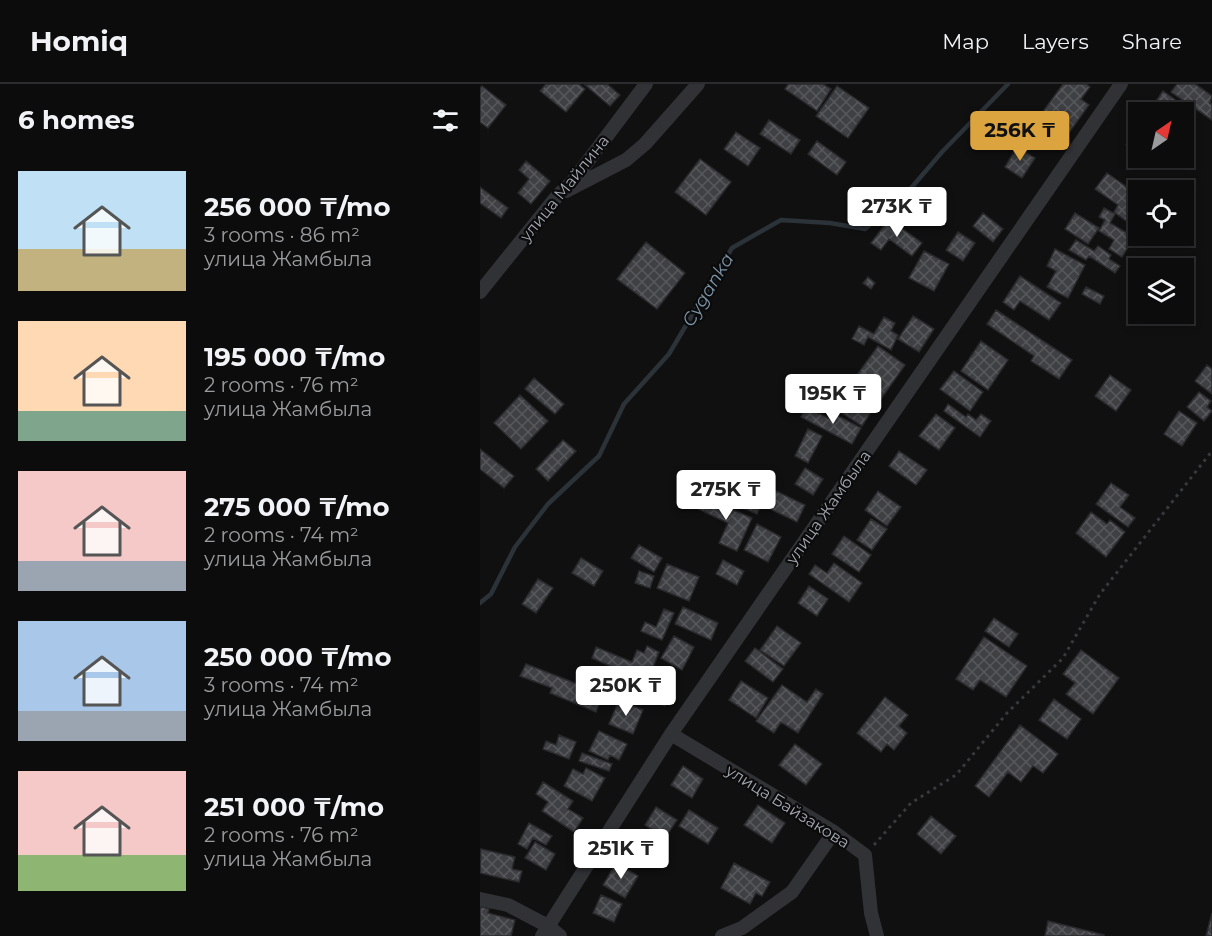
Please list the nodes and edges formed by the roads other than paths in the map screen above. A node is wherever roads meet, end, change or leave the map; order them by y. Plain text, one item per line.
1 (646, 84) edge
2 (698, 84) edge
3 (1121, 84) edge
4 (558, 195) junction
5 (480, 292) edge
6 (671, 734) junction
7 (834, 832) junction
8 (480, 899) edge
9 (545, 931) edge
10 (560, 936) edge
11 (722, 936) edge
12 (877, 936) edge

1 - 4 street, улица Майлина
2 - 4 street
3 - 6 street, улица Жамбыла
4 - 5 street, улица Майлина
6 - 7 street, улица Байзакова
6 - 9 street, улица Жамбыла
7 - 11 street
7 - 12 street, улица Байзакова
8 - 9 street
9 - 10 street

